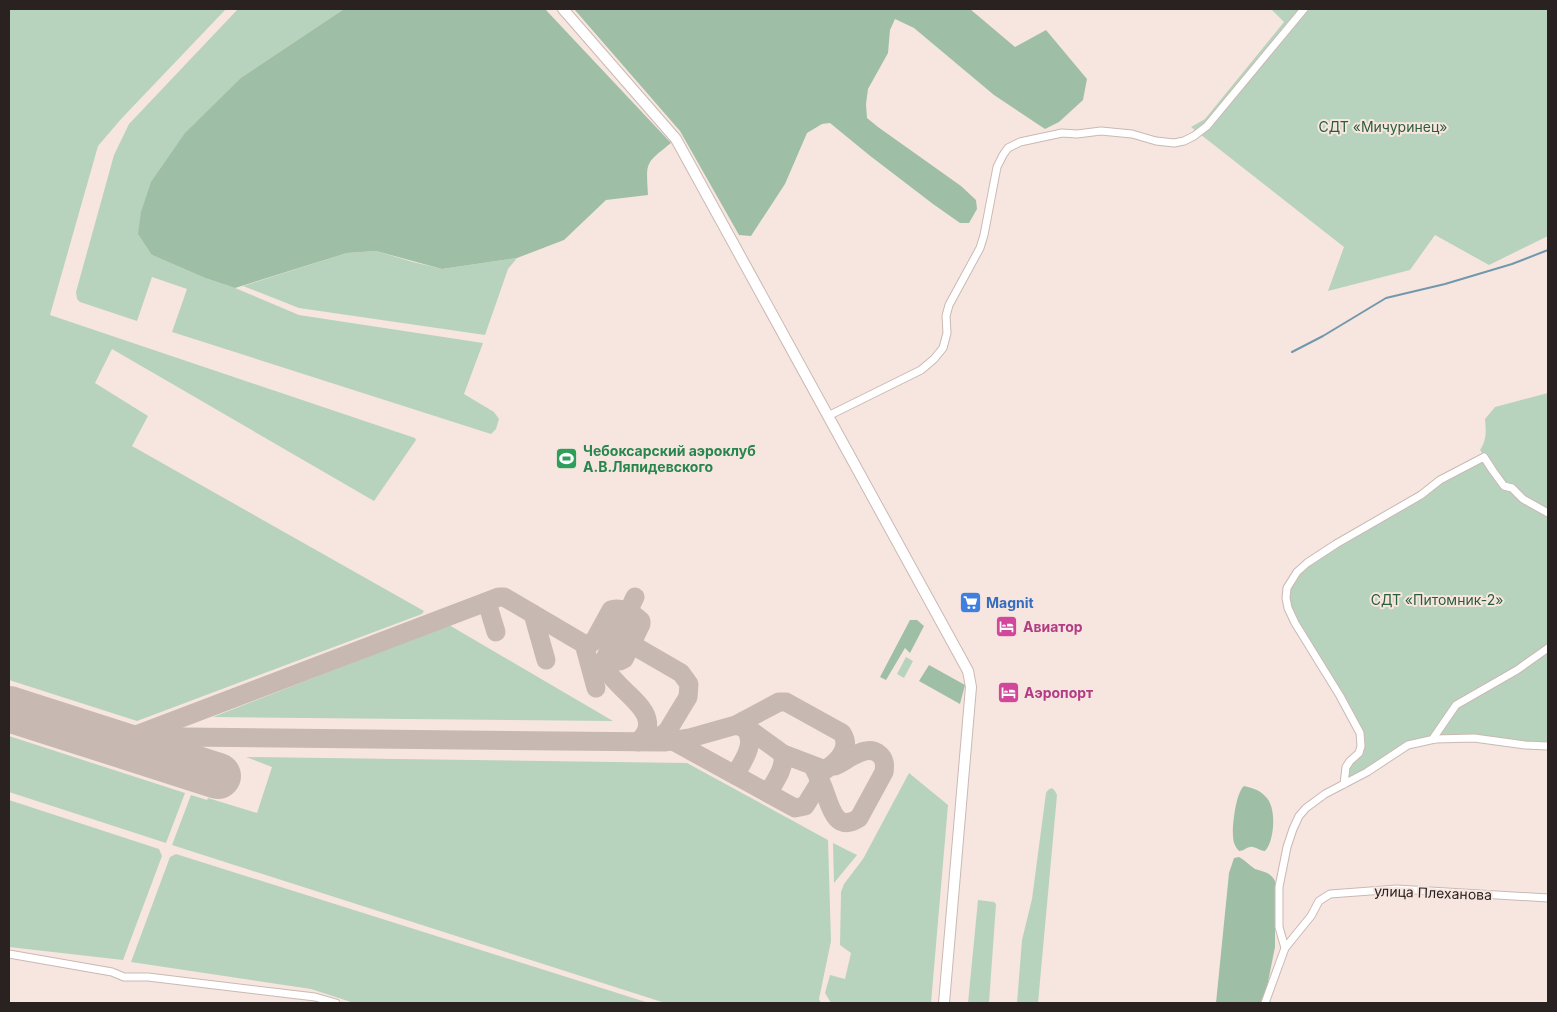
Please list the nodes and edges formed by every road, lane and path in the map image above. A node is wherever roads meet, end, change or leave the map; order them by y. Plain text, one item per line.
1 (563, 9) edge
2 (1304, 9) edge
3 (828, 416) junction
4 (1548, 514) edge
5 (1548, 648) edge
6 (1435, 739) junction
7 (1548, 746) edge
8 (1344, 784) junction
9 (1548, 898) edge
10 (1285, 948) junction
11 (9, 954) edge
12 (336, 1003) edge
13 (944, 1003) edge
14 (1265, 1003) edge

1 - 3 street
2 - 3 street
3 - 13 street
4 - 8 street
5 - 6 street
6 - 7 street
6 - 8 street
8 - 10 street
9 - 10 street, улица Плеханова
10 - 14 street
11 - 12 street

